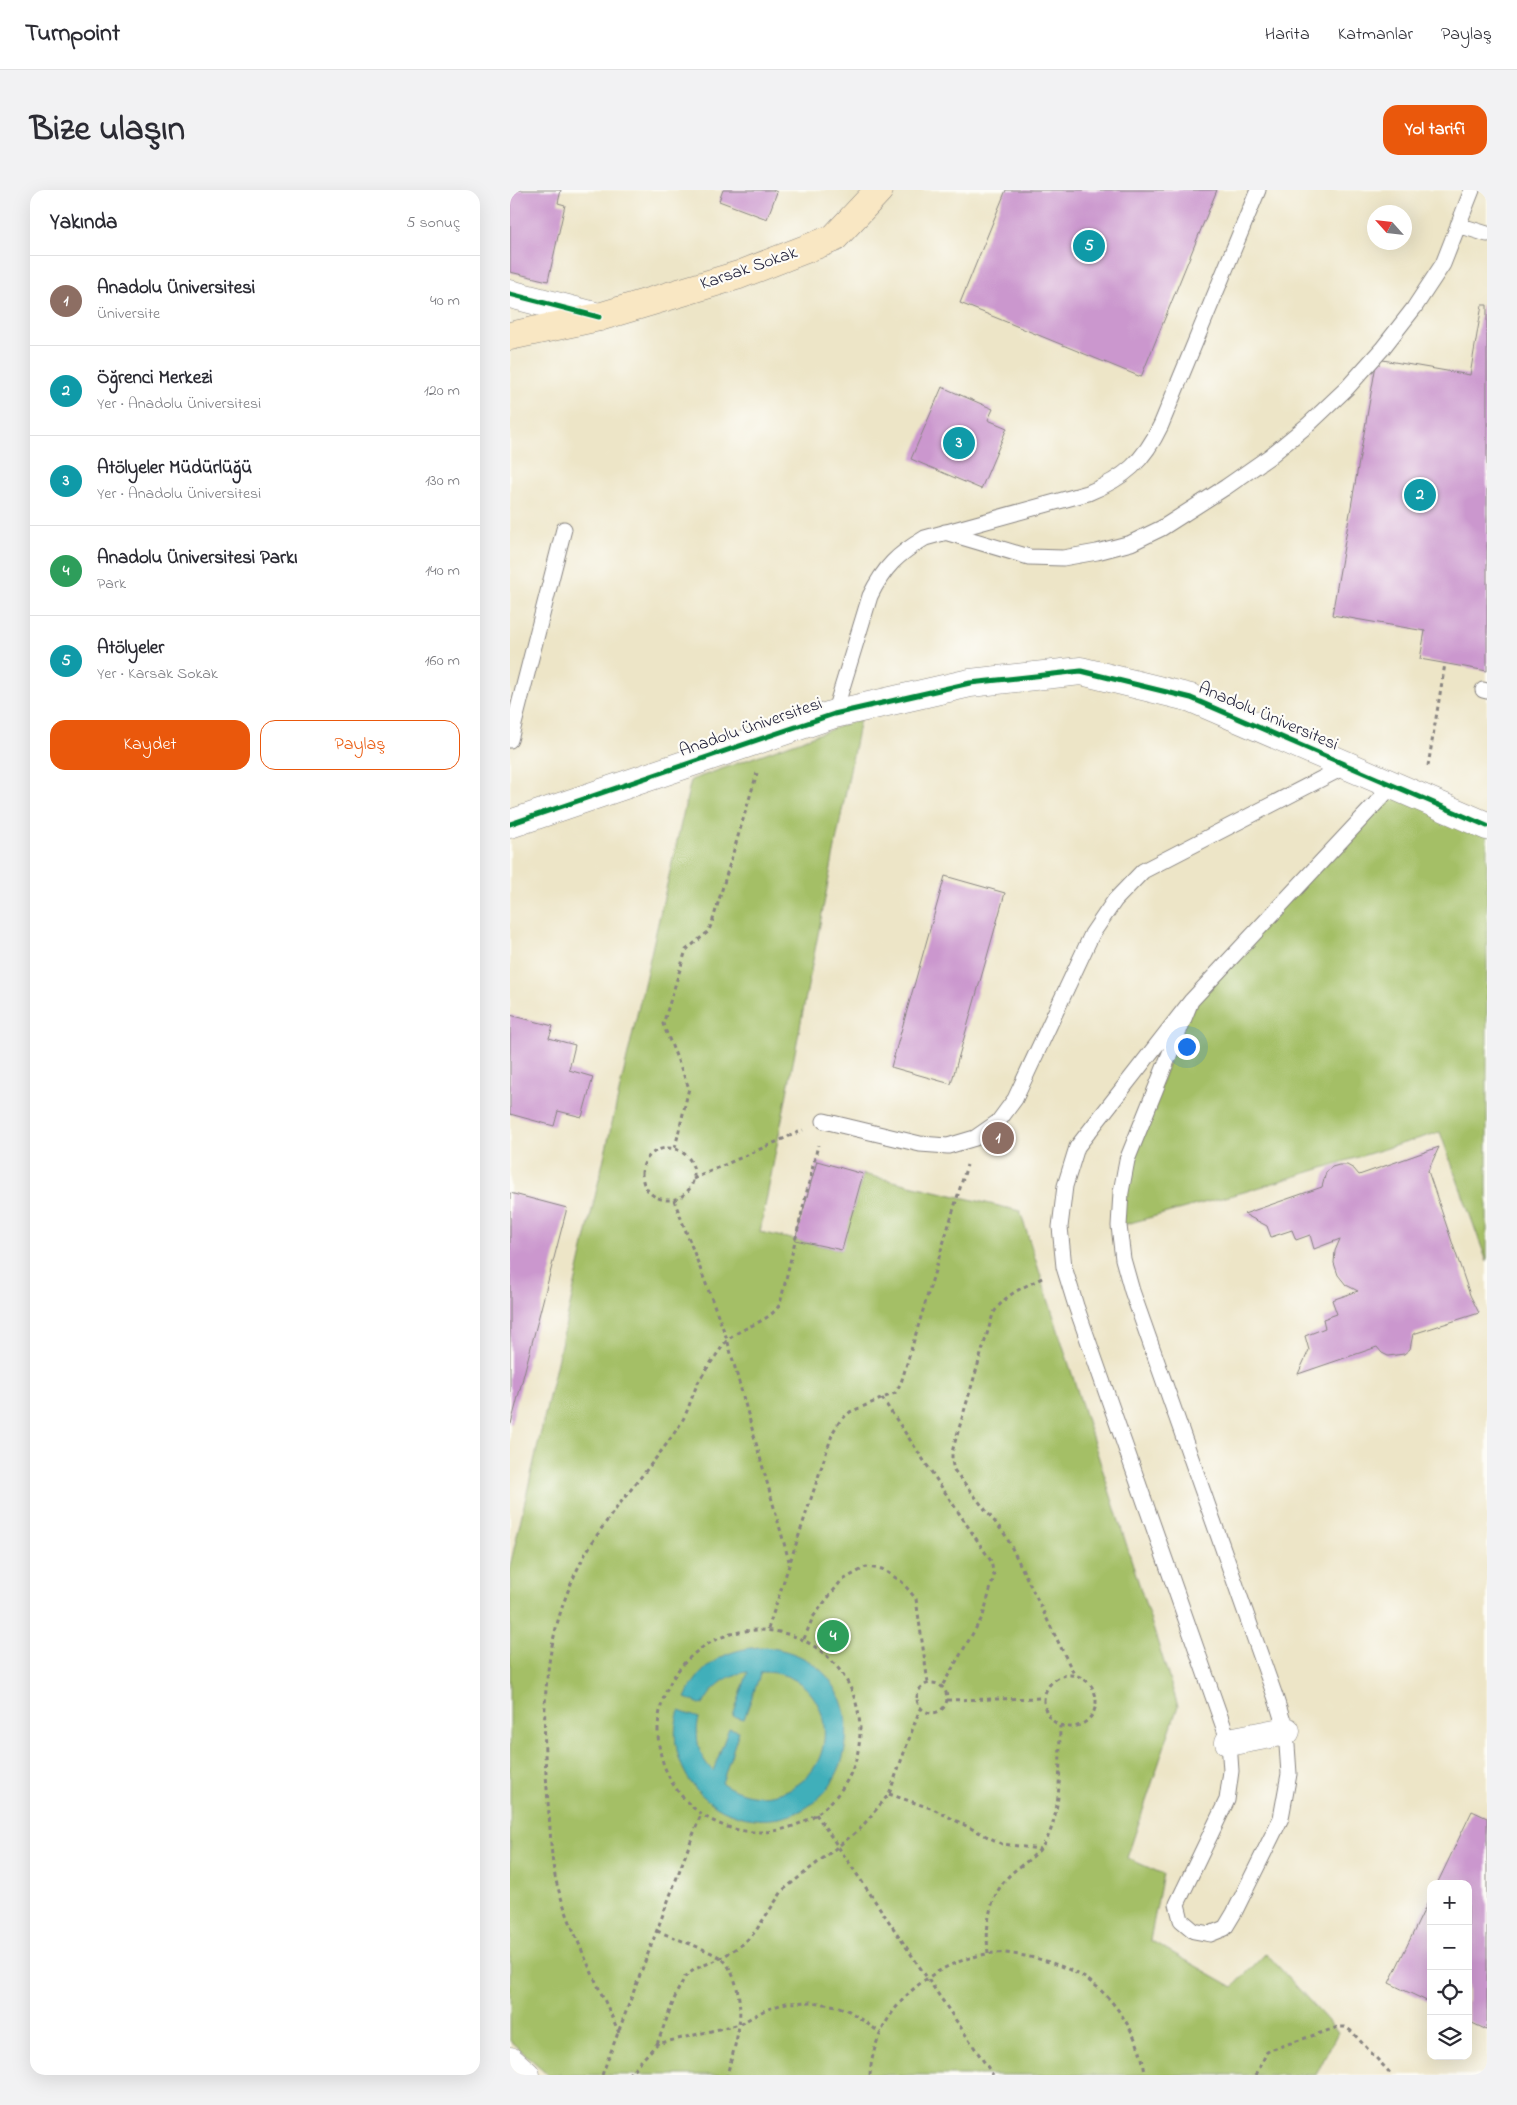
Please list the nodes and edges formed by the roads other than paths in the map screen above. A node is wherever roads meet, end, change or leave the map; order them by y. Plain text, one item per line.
1 (879, 190) edge
2 (1258, 190) edge
3 (1472, 190) edge
4 (1458, 225) junction
5 (1487, 234) edge
6 (510, 294) edge
7 (599, 317) junction
8 (510, 336) edge
9 (564, 529) dead end
10 (945, 532) junction
11 (834, 714) junction
12 (510, 740) edge
13 (1348, 765) junction
14 (1393, 785) junction
15 (510, 824) edge
16 (1487, 826) edge
17 (1192, 1001) junction
18 (824, 1121) road end
19 (1286, 1731) junction
20 (1230, 1742) junction
21 (510, 2061) edge
22 (526, 2075) edge

1 - 7 main road, Karsak Sokak
2 - 10 lane
3 - 4 lane
4 - 5 lane
4 - 10 lane
6 - 7 street
7 - 8 main road, Karsak Sokak
9 - 12 lane
10 - 11 lane
11 - 13 street, Anadolu Üniversitesi
11 - 15 street, Anadolu Üniversitesi
13 - 14 street, Anadolu Üniversitesi
13 - 18 lane
14 - 16 street, Anadolu Üniversitesi
14 - 17 lane
17 - 19 lane
17 - 20 lane
19 - 20 street
19 - 20 lane
21 - 22 street

